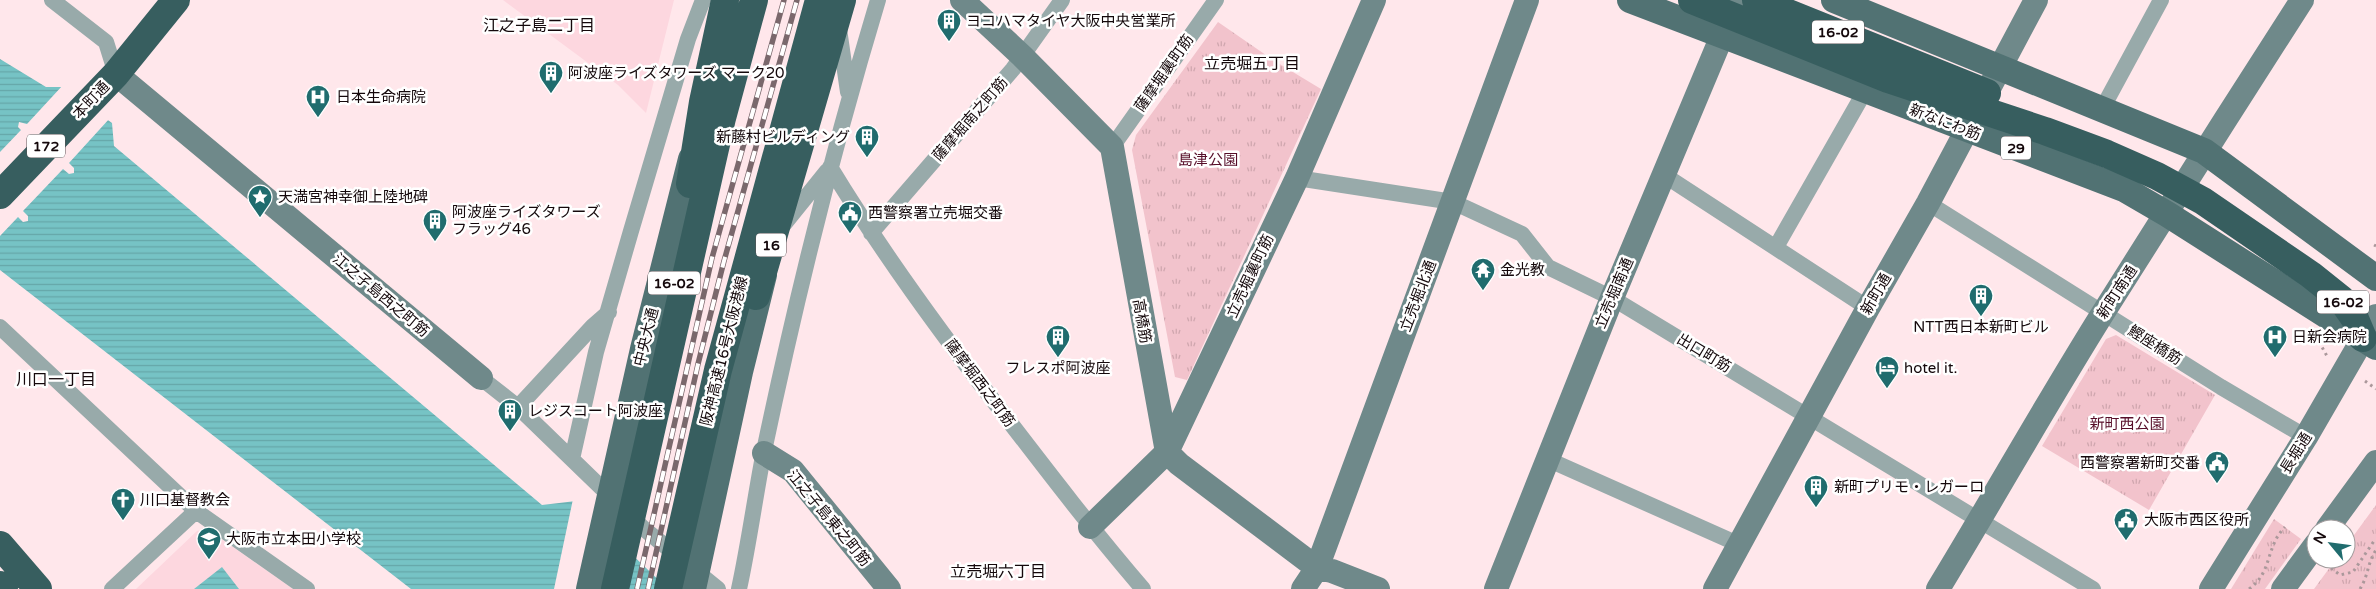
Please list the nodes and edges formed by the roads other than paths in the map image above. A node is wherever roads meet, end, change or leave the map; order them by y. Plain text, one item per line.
1 (52, 0) edge
2 (176, 0) edge
3 (703, 0) edge
4 (709, 0) edge
5 (725, 0) edge
6 (735, 0) edge
7 (754, 0) edge
8 (819, 0) edge
9 (835, 0) edge
10 (842, 0) edge
11 (878, 0) edge
12 (962, 0) edge
13 (1062, 0) edge
14 (1216, 0) edge
15 (1374, 0) edge
16 (1527, 0) edge
17 (1630, 0) edge
18 (1692, 0) edge
19 (1737, 0) edge
20 (1756, 0) edge
21 (1834, 0) edge
22 (2036, 0) edge
23 (2161, 0) edge
24 (2302, 0) edge
25 (1720, 36) junction
26 (1022, 56) junction
27 (2000, 68) junction
28 (116, 74) junction
29 (1865, 91) junction
30 (1987, 93) junction
31 (849, 97) junction
32 (2102, 108) junction
33 (1967, 130) junction
34 (1112, 147) junction
35 (2204, 151) junction
36 (830, 168) junction
37 (1664, 175) junction
38 (1297, 178) junction
39 (685, 179) junction
40 (0, 195) edge
41 (1453, 202) junction
42 (1928, 204) junction
43 (2167, 214) junction
44 (871, 232) junction
45 (773, 238) junction
46 (1776, 247) junction
47 (2376, 278) edge
48 (1612, 298) junction
49 (1868, 308) junction
50 (609, 312) junction
51 (2103, 313) junction
52 (0, 327) edge
53 (2372, 334) edge
54 (481, 378) joint
55 (518, 407) junction
56 (1809, 415) junction
57 (2306, 436) junction
58 (1167, 452) junction
59 (764, 453) junction
60 (572, 459) junction
61 (1547, 459) junction
62 (2376, 462) edge
63 (643, 464) junction
64 (691, 487) junction
65 (196, 511) junction
66 (1980, 519) junction
67 (2334, 519) edge
68 (1090, 527) junction
69 (1738, 544) junction
70 (0, 545) edge
71 (1317, 568) junction
72 (2306, 568) edge
73 (0, 585) edge
74 (1722, 587) edge
75 (4, 589) edge
76 (38, 589) edge
77 (112, 589) edge
78 (306, 589) edge
79 (589, 589) edge
80 (615, 589) edge
81 (668, 589) edge
82 (693, 589) edge
83 (718, 589) edge
84 (739, 589) edge
85 (889, 589) edge
86 (1144, 589) edge
87 (1303, 589) edge
88 (1378, 589) edge
89 (1496, 589) edge
90 (1938, 589) edge
91 (2093, 589) edge
92 (2211, 589) edge
93 (2283, 589) edge

1 - 28 street
2 - 28 highway, 本町通 / 172
3 - 50 street
4 - 39 street
5 - 63 highway, 16-02
6 - 39 main road, 中央大通
7 - 63 highway
8 - 64 highway, 阪神高速16号大阪港線 / 16
9 - 31 street
9 - 45 main road
10 - 64 highway, 16
11 - 31 street
12 - 26 street
13 - 26 street, 薩摩堀南之町筋
14 - 34 street, 薩摩堀裏町筋
15 - 38 street, 立売堀裏町筋
16 - 41 street, 立売堀北通
17 - 25 main road, 新なにわ筋 / 29
18 - 53 highway, 16-02
19 - 25 street, 立売堀南通
20 - 30 highway, 16-02
21 - 27 main road
22 - 27 street, 新町通
23 - 32 street
24 - 35 street, 新町南通
25 - 29 main road, 新なにわ筋 / 29
25 - 37 street, 立売堀南通
26 - 34 street
26 - 44 street, 薩摩堀南之町筋
27 - 30 street, 新町通
27 - 32 main road
28 - 40 highway, 本町通 / 172
28 - 54 street, 江之子島西之町筋
29 - 33 main road, 新なにわ筋 / 29
29 - 46 street
30 - 33 street, 新町通
31 - 36 street
32 - 35 main road
33 - 42 street, 新町通
33 - 43 main road, 新なにわ筋 / 29
34 - 58 street, 高橋筋
35 - 43 street, 新町南通
35 - 47 main road
36 - 44 street, 薩摩堀西之町筋
36 - 45 street
36 - 59 street
37 - 46 street
37 - 48 street, 立売堀南通
38 - 41 street, 出口町筋
38 - 58 street, 立売堀裏町筋
39 - 79 main road, 中央大通
41 - 48 street, 出口町筋
41 - 71 street, 立売堀北通
42 - 49 street, 新町通
42 - 51 street, 鰹座橋筋
43 - 51 street, 新町南通
43 - 53 main road, 新なにわ筋 / 29
44 - 68 street, 薩摩堀西之町筋
45 - 82 main road
46 - 49 street
48 - 56 street, 出口町筋
48 - 61 street, 立売堀南通
49 - 56 street, 新町通
50 - 55 street
50 - 60 street
51 - 57 street, 鰹座橋筋
51 - 66 street, 新町南通
52 - 65 street
53 - 57 street, 長堀通
54 - 55 street, 江之子島西之町筋
55 - 60 street, 江之子島西之町筋
56 - 66 street, 出口町筋
56 - 69 street, 新町通
57 - 92 street, 長堀通
58 - 68 street, 立売堀裏町筋
58 - 71 street
59 - 84 street
59 - 85 street, 江之子島東之町筋
60 - 83 street, 江之子島西之町筋
61 - 69 street
61 - 89 street, 立売堀南通
62 - 67 street
63 - 80 highway
64 - 81 highway, 阪神高速16号大阪港線 / 16
65 - 77 street
65 - 78 street
66 - 90 street, 新町南通
66 - 91 street, 出口町筋
68 - 86 street, 薩摩堀西之町筋
69 - 74 street, 新町通
70 - 76 highway
71 - 87 street, 立売堀北通
71 - 88 street
72 - 93 street
73 - 75 highway

